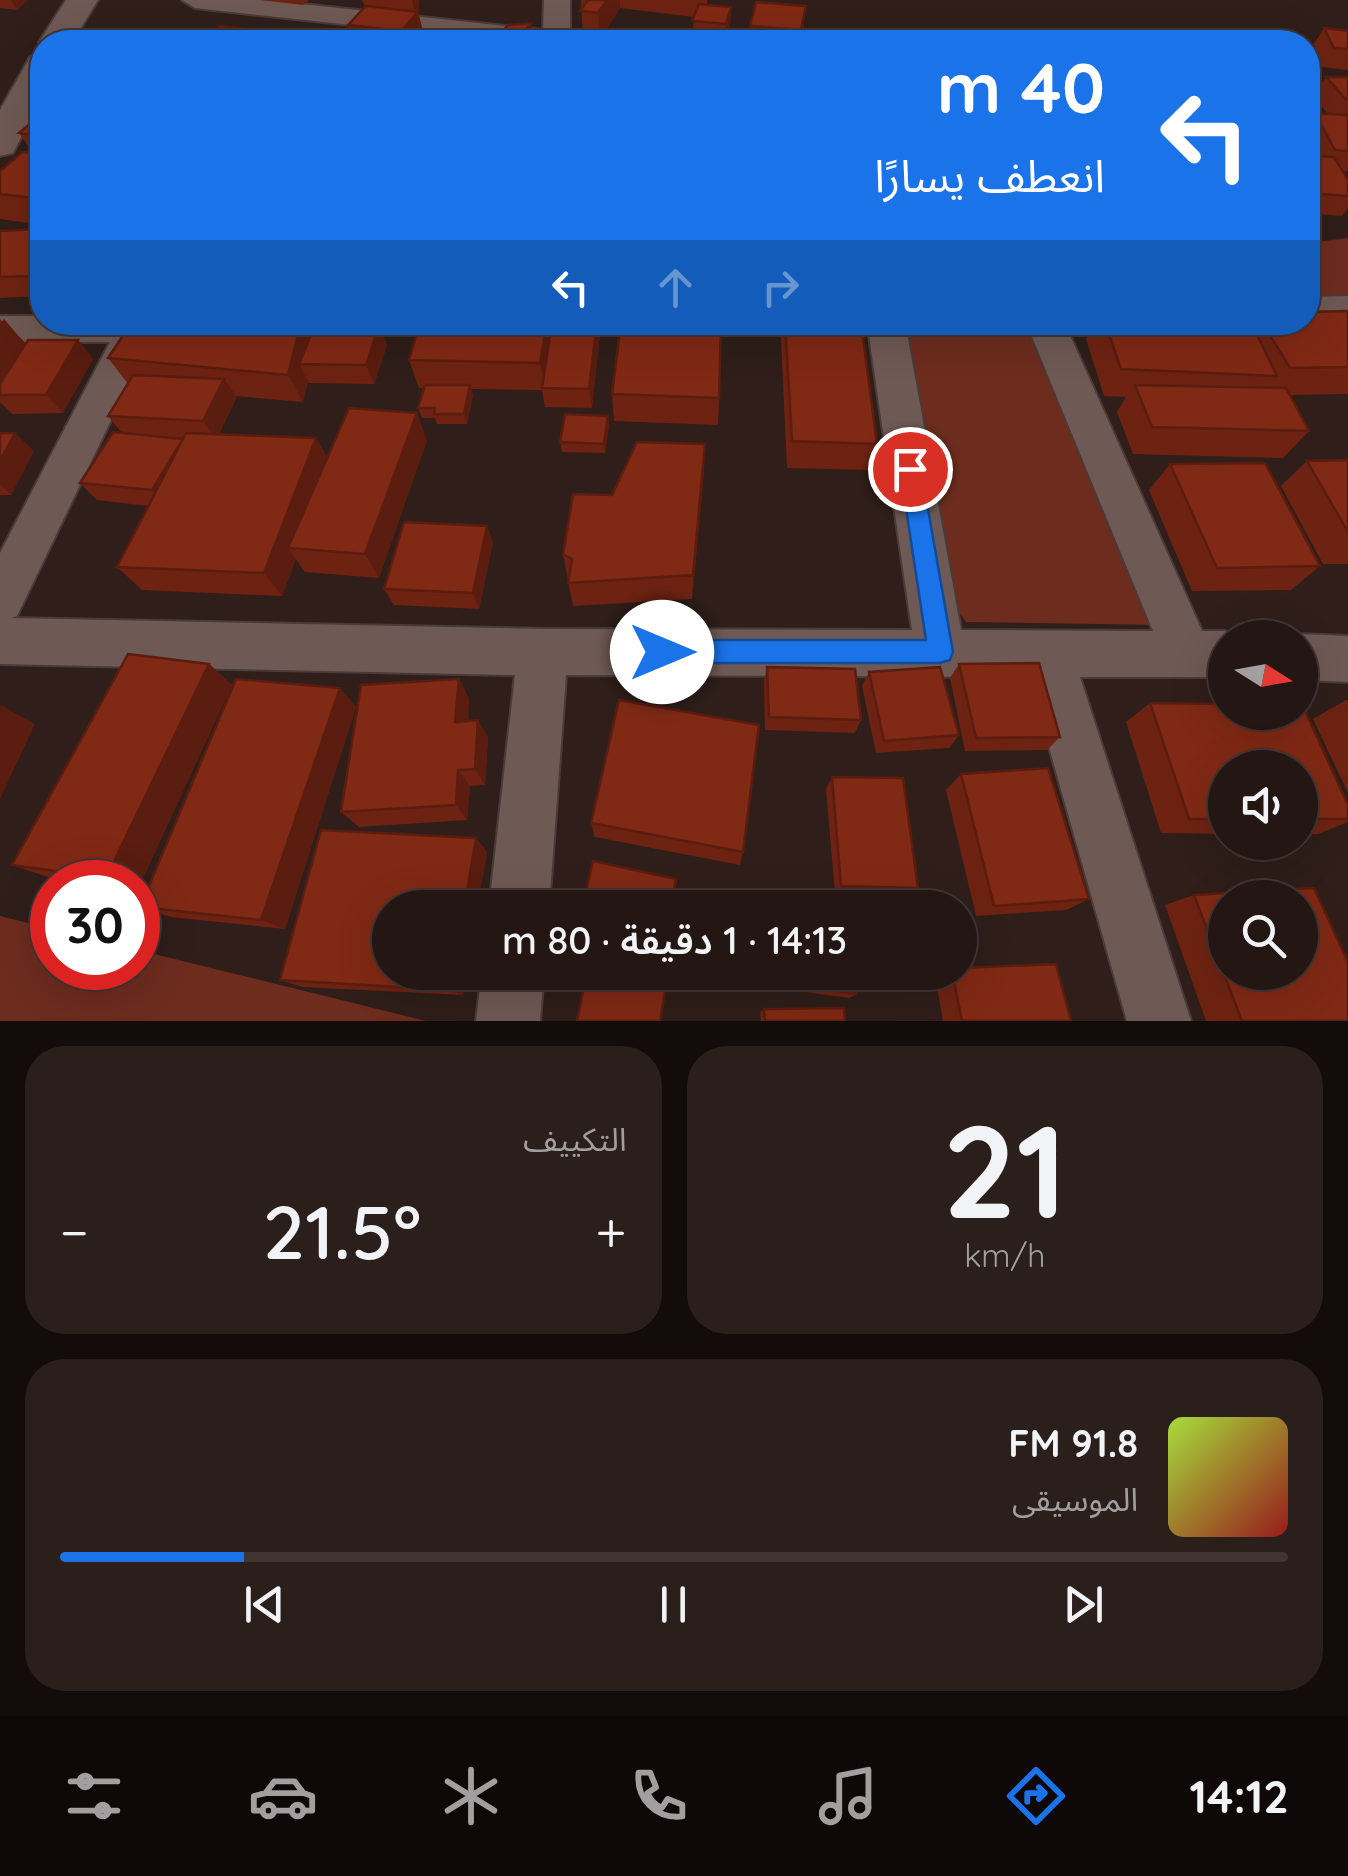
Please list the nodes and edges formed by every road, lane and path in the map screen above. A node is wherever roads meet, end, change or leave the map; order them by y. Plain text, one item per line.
1 (82, 0) edge
2 (196, 0) edge
3 (557, 0) edge
4 (330, 7) edge
5 (63, 30) edge
6 (483, 30) edge
7 (561, 30) edge
8 (30, 87) edge
9 (0, 146) edge
10 (1348, 309) edge
11 (1320, 310) edge
12 (0, 329) edge
13 (30, 329) edge
14 (133, 335) edge
15 (888, 335) edge
16 (1051, 335) edge
17 (0, 601) edge
18 (0, 641) edge
19 (543, 652) junction
20 (940, 652) junction
21 (1048, 652) junction
22 (1206, 654) edge
23 (1318, 658) edge
24 (1348, 659) edge
25 (521, 890) edge
26 (511, 990) edge
27 (508, 1021) edge
28 (1159, 1021) edge

1 - 5 street
2 - 4 street
3 - 7 street
4 - 6 street
8 - 9 street
10 - 11 street
12 - 13 street
14 - 17 street
15 - 20 street
16 - 22 street
18 - 19 street
19 - 20 street
19 - 25 street
20 - 21 street
21 - 22 street
21 - 28 street
23 - 24 street
26 - 27 street

